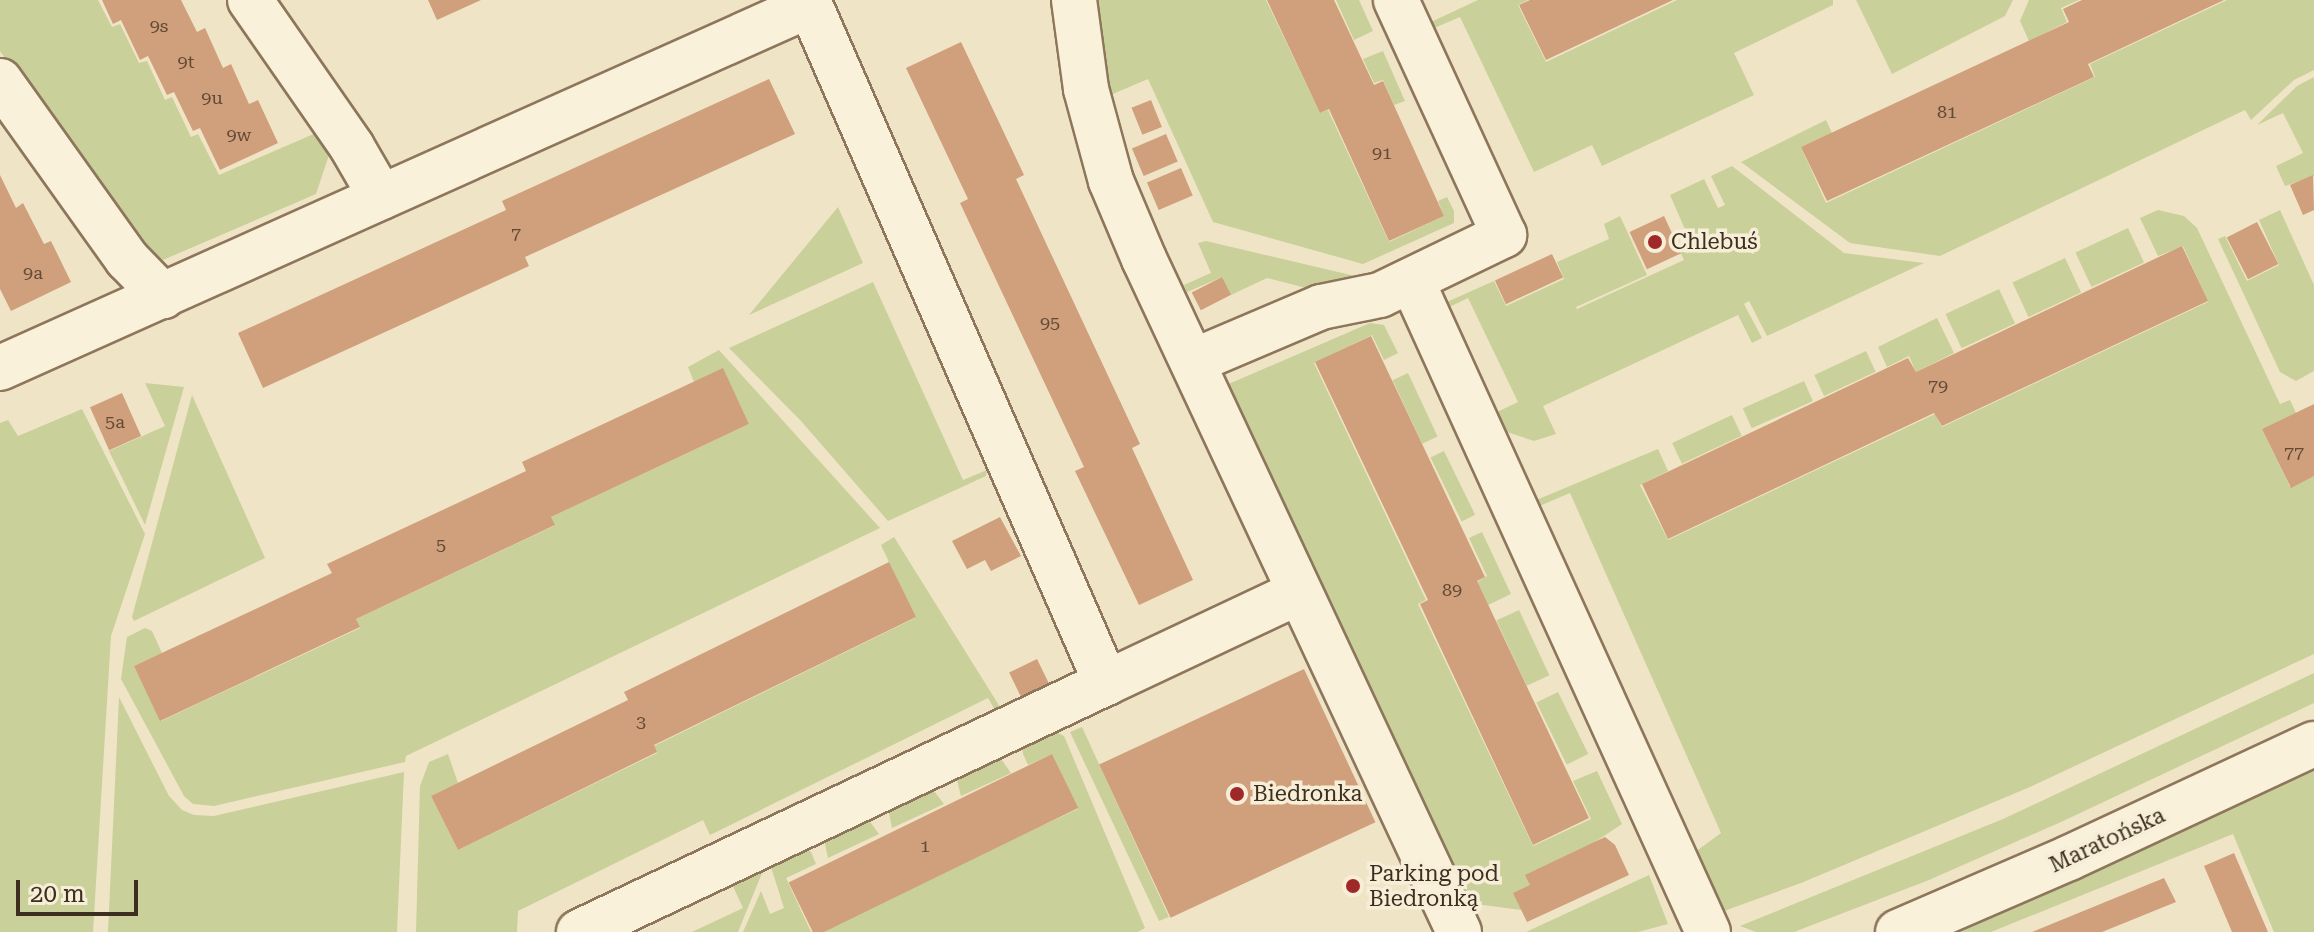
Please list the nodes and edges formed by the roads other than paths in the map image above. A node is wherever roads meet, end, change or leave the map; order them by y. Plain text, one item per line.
1 (250, 0) edge
2 (1074, 0) edge
3 (1396, 0) edge
4 (0, 81) edge
5 (381, 197) junction
6 (1412, 281) junction
7 (163, 296) junction
8 (1194, 361) junction
9 (0, 368) edge
10 (1299, 592) junction
11 (1106, 683) junction
12 (2314, 744) edge
13 (579, 932) edge
14 (1459, 932) edge
15 (1708, 932) edge
16 (1898, 932) edge

1 - 5 street
2 - 8 street
3 - 6 street
4 - 7 street
5 - 7 street
5 - 11 street
6 - 8 street
6 - 15 street
7 - 9 street
8 - 10 street
10 - 11 street
10 - 14 street
11 - 13 street
12 - 16 street, Maratońska

